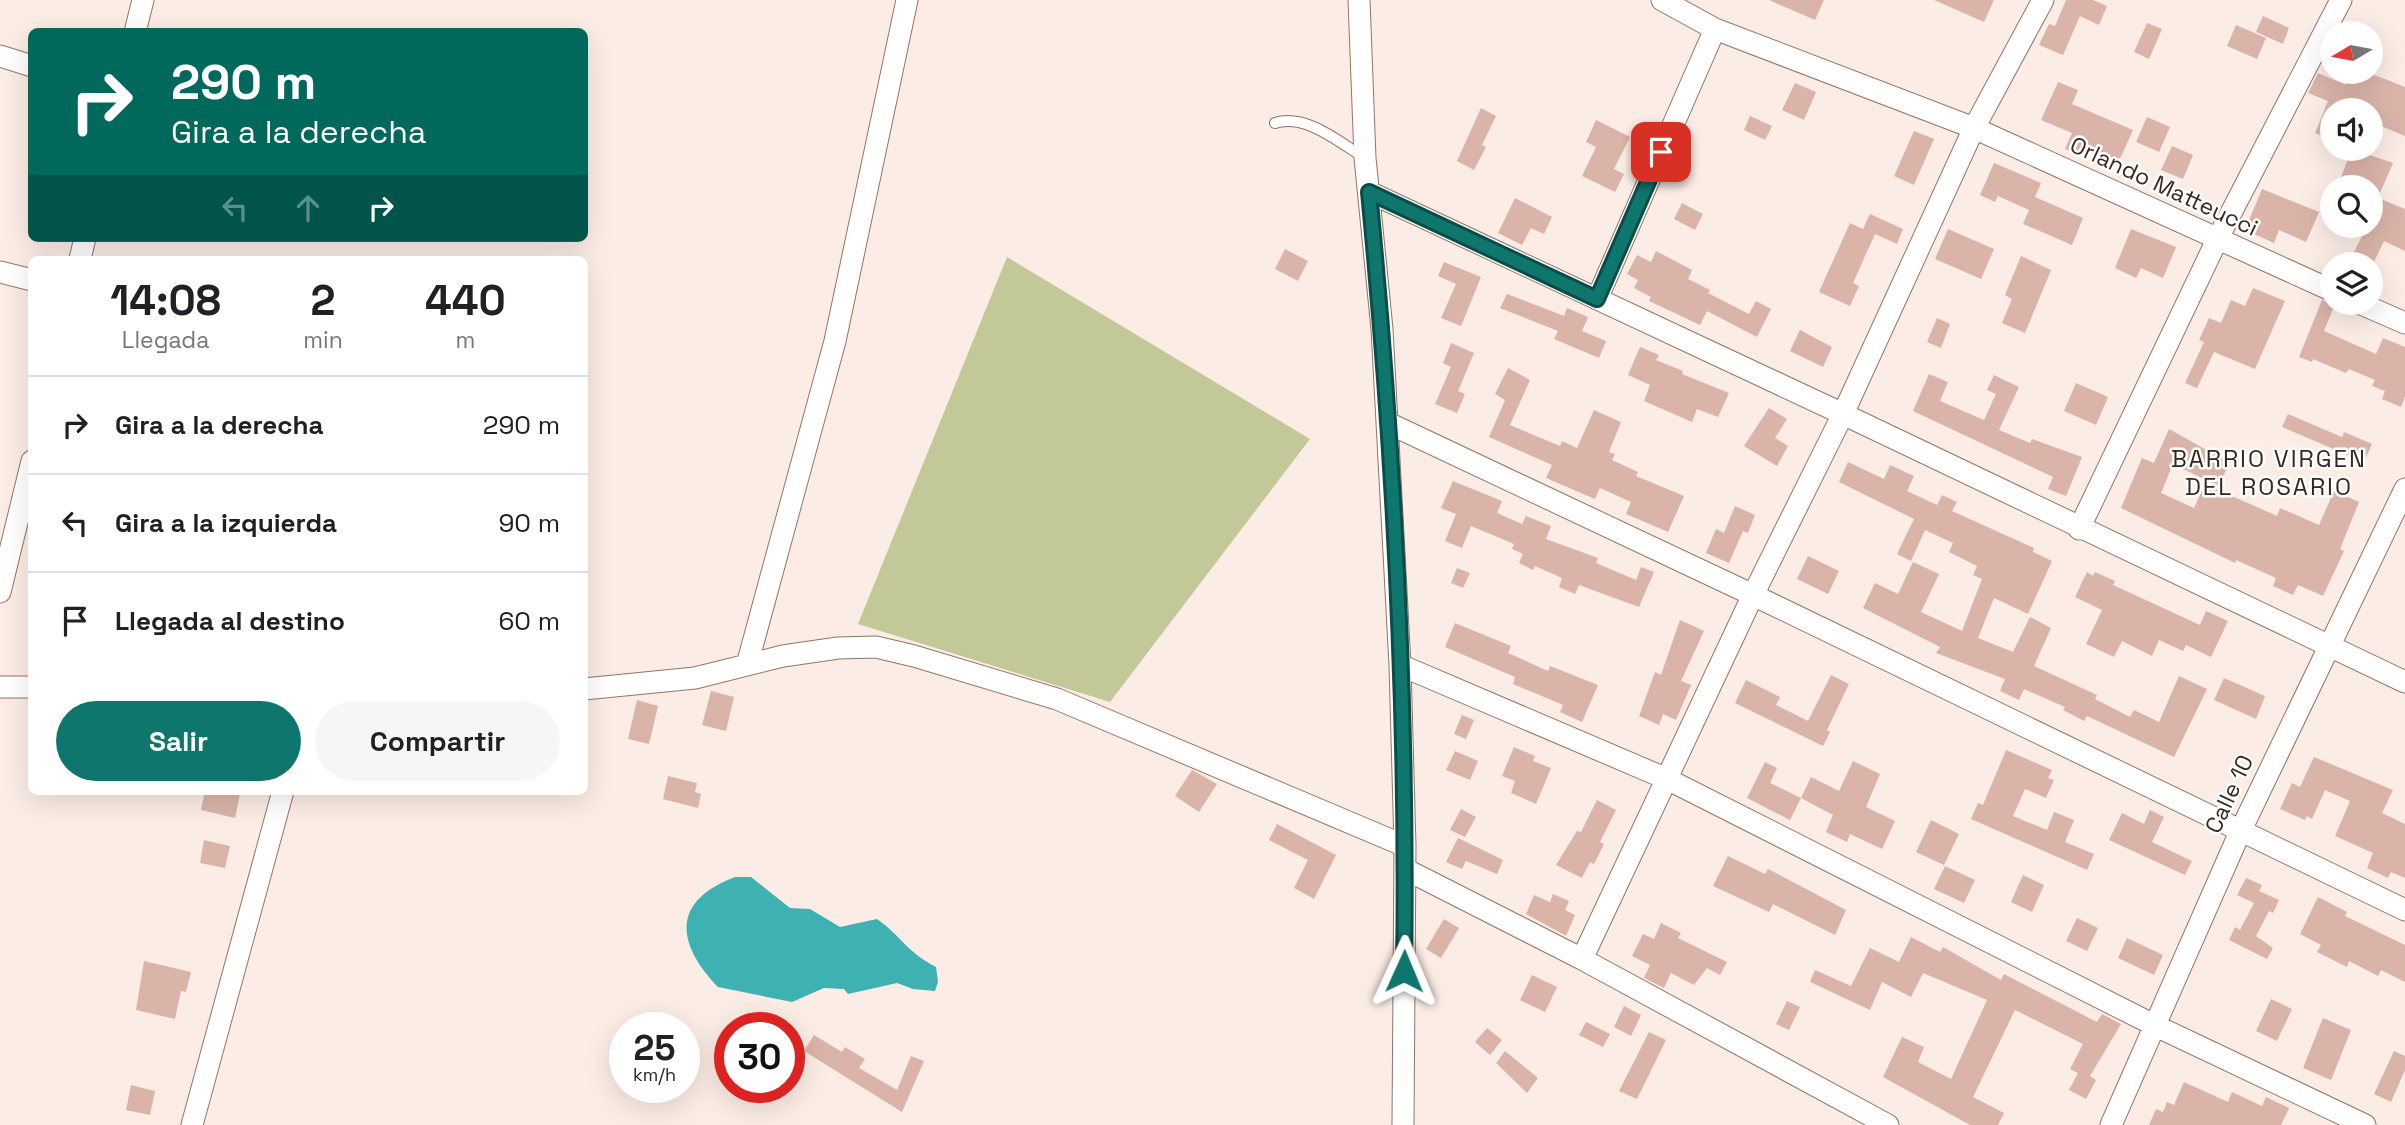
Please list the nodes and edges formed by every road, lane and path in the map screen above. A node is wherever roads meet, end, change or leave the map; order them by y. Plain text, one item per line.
1 (142, 0) edge
2 (907, 0) edge
3 (1359, 0) edge
4 (1662, 0) edge
5 (2043, 0) edge
6 (2341, 0) edge
7 (136, 28) edge
8 (1715, 29) junction
9 (0, 56) edge
10 (28, 65) edge
11 (1275, 123) dead end
12 (1975, 128) junction
13 (1365, 158) junction
14 (1369, 192) junction
15 (2217, 240) junction
16 (0, 272) edge
17 (28, 280) edge
18 (2320, 285) edge
19 (1597, 299) junction
20 (2383, 313) edge
21 (2405, 323) edge
22 (1843, 414) junction
23 (1388, 423) junction
24 (28, 477) edge
25 (2405, 489) edge
26 (2079, 529) junction
27 (0, 592) edge
28 (1753, 595) junction
29 (2328, 645) junction
30 (747, 665) junction
31 (1400, 665) junction
32 (2405, 682) edge
33 (0, 687) edge
34 (28, 687) edge
35 (588, 689) edge
36 (1667, 779) junction
37 (282, 795) edge
38 (2240, 832) junction
39 (1405, 846) junction
40 (1405, 869) junction
41 (2405, 910) edge
42 (1582, 958) junction
43 (2154, 1026) junction
44 (192, 1125) edge
45 (1403, 1125) edge
46 (1888, 1125) edge
47 (2111, 1125) edge
48 (2365, 1125) edge

1 - 7 street
2 - 30 street
3 - 13 street
4 - 8 street, Orlando Matteucci
5 - 12 street
6 - 15 street
8 - 12 street, Orlando Matteucci
8 - 19 street
9 - 10 street
11 - 13 lane
12 - 15 street, Orlando Matteucci
12 - 22 street
13 - 14 street
14 - 19 street
14 - 23 street
15 - 18 street, Orlando Matteucci
15 - 26 street
16 - 17 street
19 - 22 street
20 - 21 street
22 - 26 street
22 - 28 street
23 - 28 street
23 - 31 street
24 - 27 street
25 - 29 street, Calle 10
26 - 29 street
28 - 36 street
28 - 38 street
29 - 32 street
29 - 38 street, Calle 10
30 - 35 street
30 - 39 street
31 - 36 street
31 - 39 street
33 - 34 street
36 - 42 street
36 - 43 street
37 - 44 street
38 - 41 street
38 - 43 street, Calle 10
39 - 40 street
40 - 42 street
40 - 45 street
42 - 46 street
43 - 47 street, Calle 10
43 - 48 street

